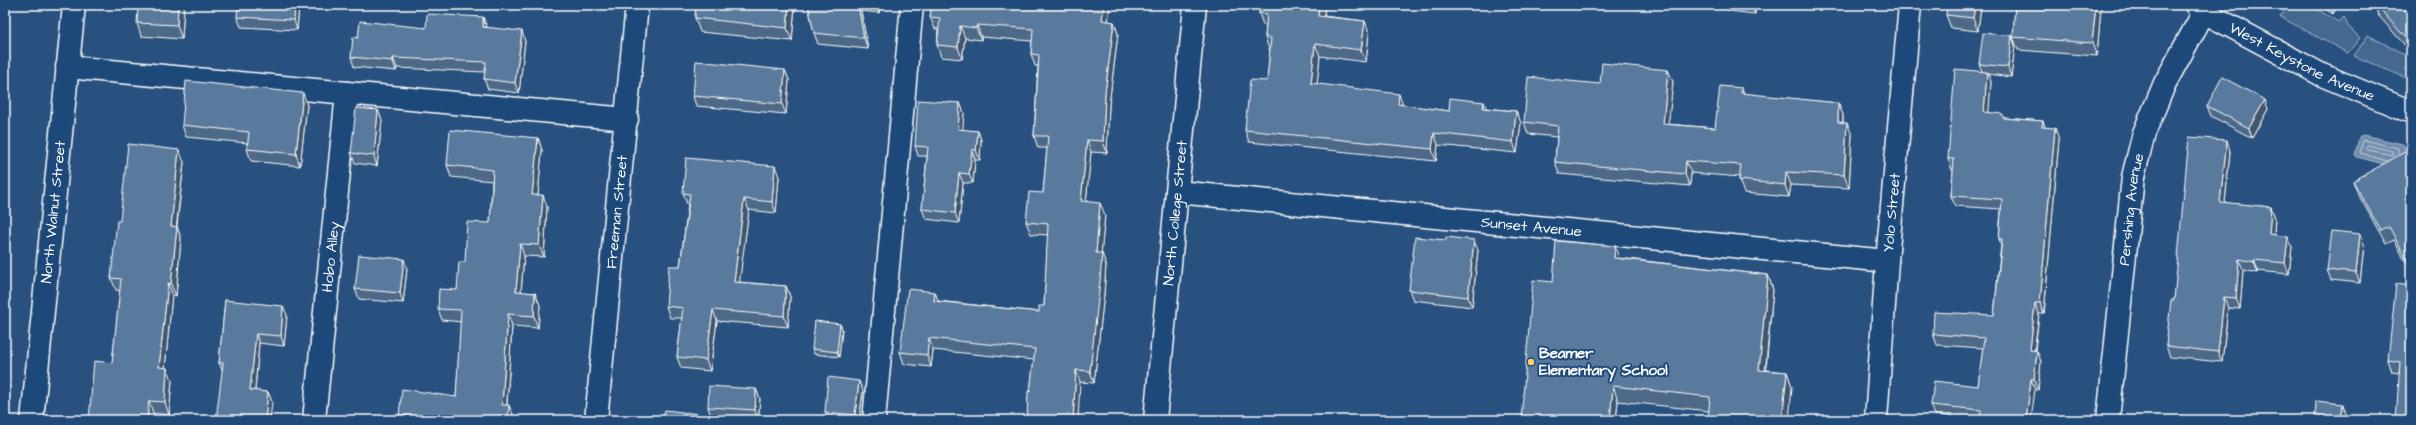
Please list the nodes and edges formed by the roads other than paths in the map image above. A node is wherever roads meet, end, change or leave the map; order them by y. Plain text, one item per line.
1 (74, 5) edge
2 (637, 5) edge
3 (912, 5) edge
4 (1195, 5) edge
5 (1910, 5) edge
6 (2201, 9) edge
7 (67, 67) junction
8 (348, 93) junction
9 (2411, 112) edge
10 (627, 119) junction
11 (1177, 192) junction
12 (1887, 261) junction
13 (32, 420) edge
14 (314, 420) edge
15 (596, 420) edge
16 (874, 420) edge
17 (1155, 420) edge
18 (1876, 420) edge
19 (2108, 420) edge

1 - 7 street, North Walnut Street
2 - 10 street, Freeman Street
3 - 16 street
4 - 11 street, North College Street
5 - 12 street, Yolo Street
6 - 9 street, West Keystone Avenue
6 - 19 street, Pershing Avenue
7 - 8 street
7 - 13 street, North Walnut Street
8 - 10 street
8 - 14 street, Hobo Alley
10 - 15 street, Freeman Street
11 - 12 street, Sunset Avenue
11 - 17 street, North College Street
12 - 18 street, Yolo Street

